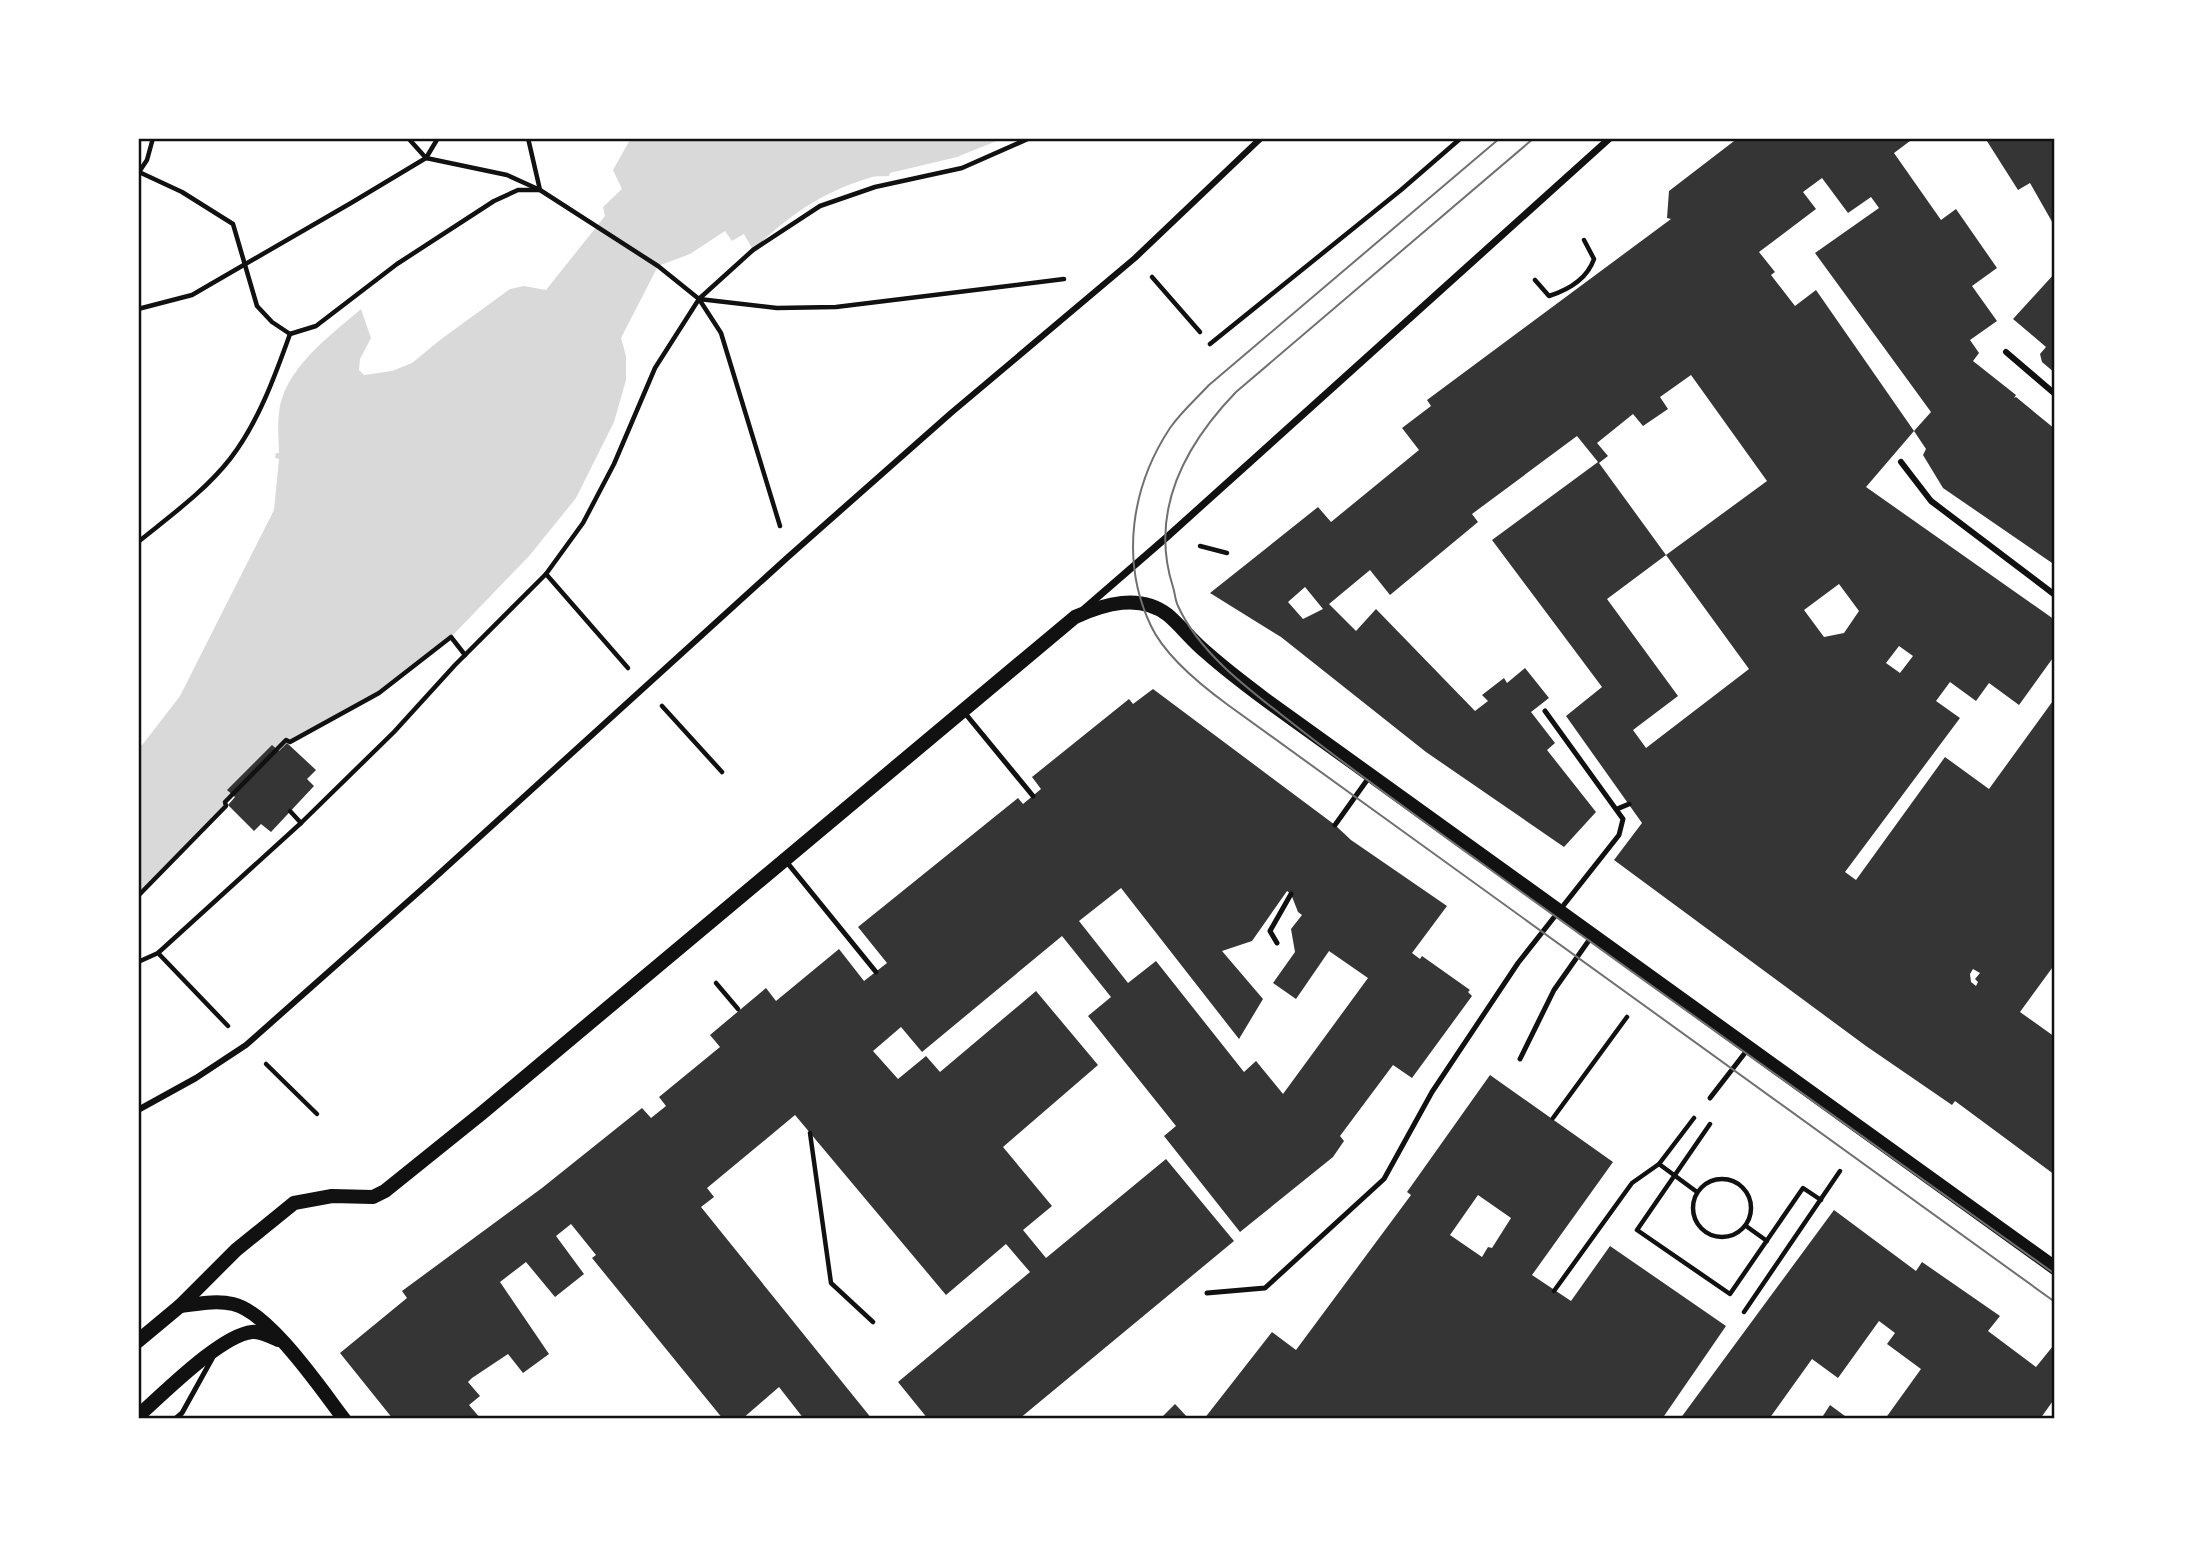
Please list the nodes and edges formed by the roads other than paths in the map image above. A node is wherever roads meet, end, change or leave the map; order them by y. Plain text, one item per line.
1 (1261, 138) edge
2 (1610, 138) edge
3 (2006, 352) dead end
4 (2055, 394) edge
5 (1901, 462) dead end
6 (2055, 594) edge
7 (1075, 617) junction
8 (1545, 711) dead end
9 (964, 712) junction
10 (1370, 775) junction
11 (1033, 796) dead end
12 (1629, 804) dead end
13 (1617, 809) junction
14 (1335, 825) dead end
15 (785, 860) junction
16 (1291, 894) dead end
17 (1558, 911) junction
18 (1592, 936) junction
19 (1277, 943) dead end
20 (876, 972) dead end
21 (1748, 1048) junction
22 (1520, 1059) dead end
23 (1710, 1098) road end
24 (138, 1110) edge
25 (2055, 1268) edge
26 (1207, 1293) dead end
27 (180, 1306) junction
28 (138, 1341) edge
29 (283, 1343) junction
30 (217, 1348) junction
31 (138, 1416) edge
32 (175, 1419) edge
33 (344, 1419) edge

1 - 24 street
2 - 7 street
3 - 4 street
5 - 6 street
7 - 9 main road
7 - 10 main road
8 - 13 lane
9 - 11 lane
9 - 15 main road
10 - 14 lane
10 - 17 main road
12 - 13 lane
13 - 17 lane
15 - 20 lane
15 - 27 main road
16 - 19 lane
17 - 18 main road
17 - 26 lane
18 - 21 main road
18 - 22 lane
21 - 23 lane
21 - 25 main road
27 - 28 main road
27 - 29 main road
29 - 30 main road
29 - 33 main road
30 - 31 main road
30 - 32 lane

